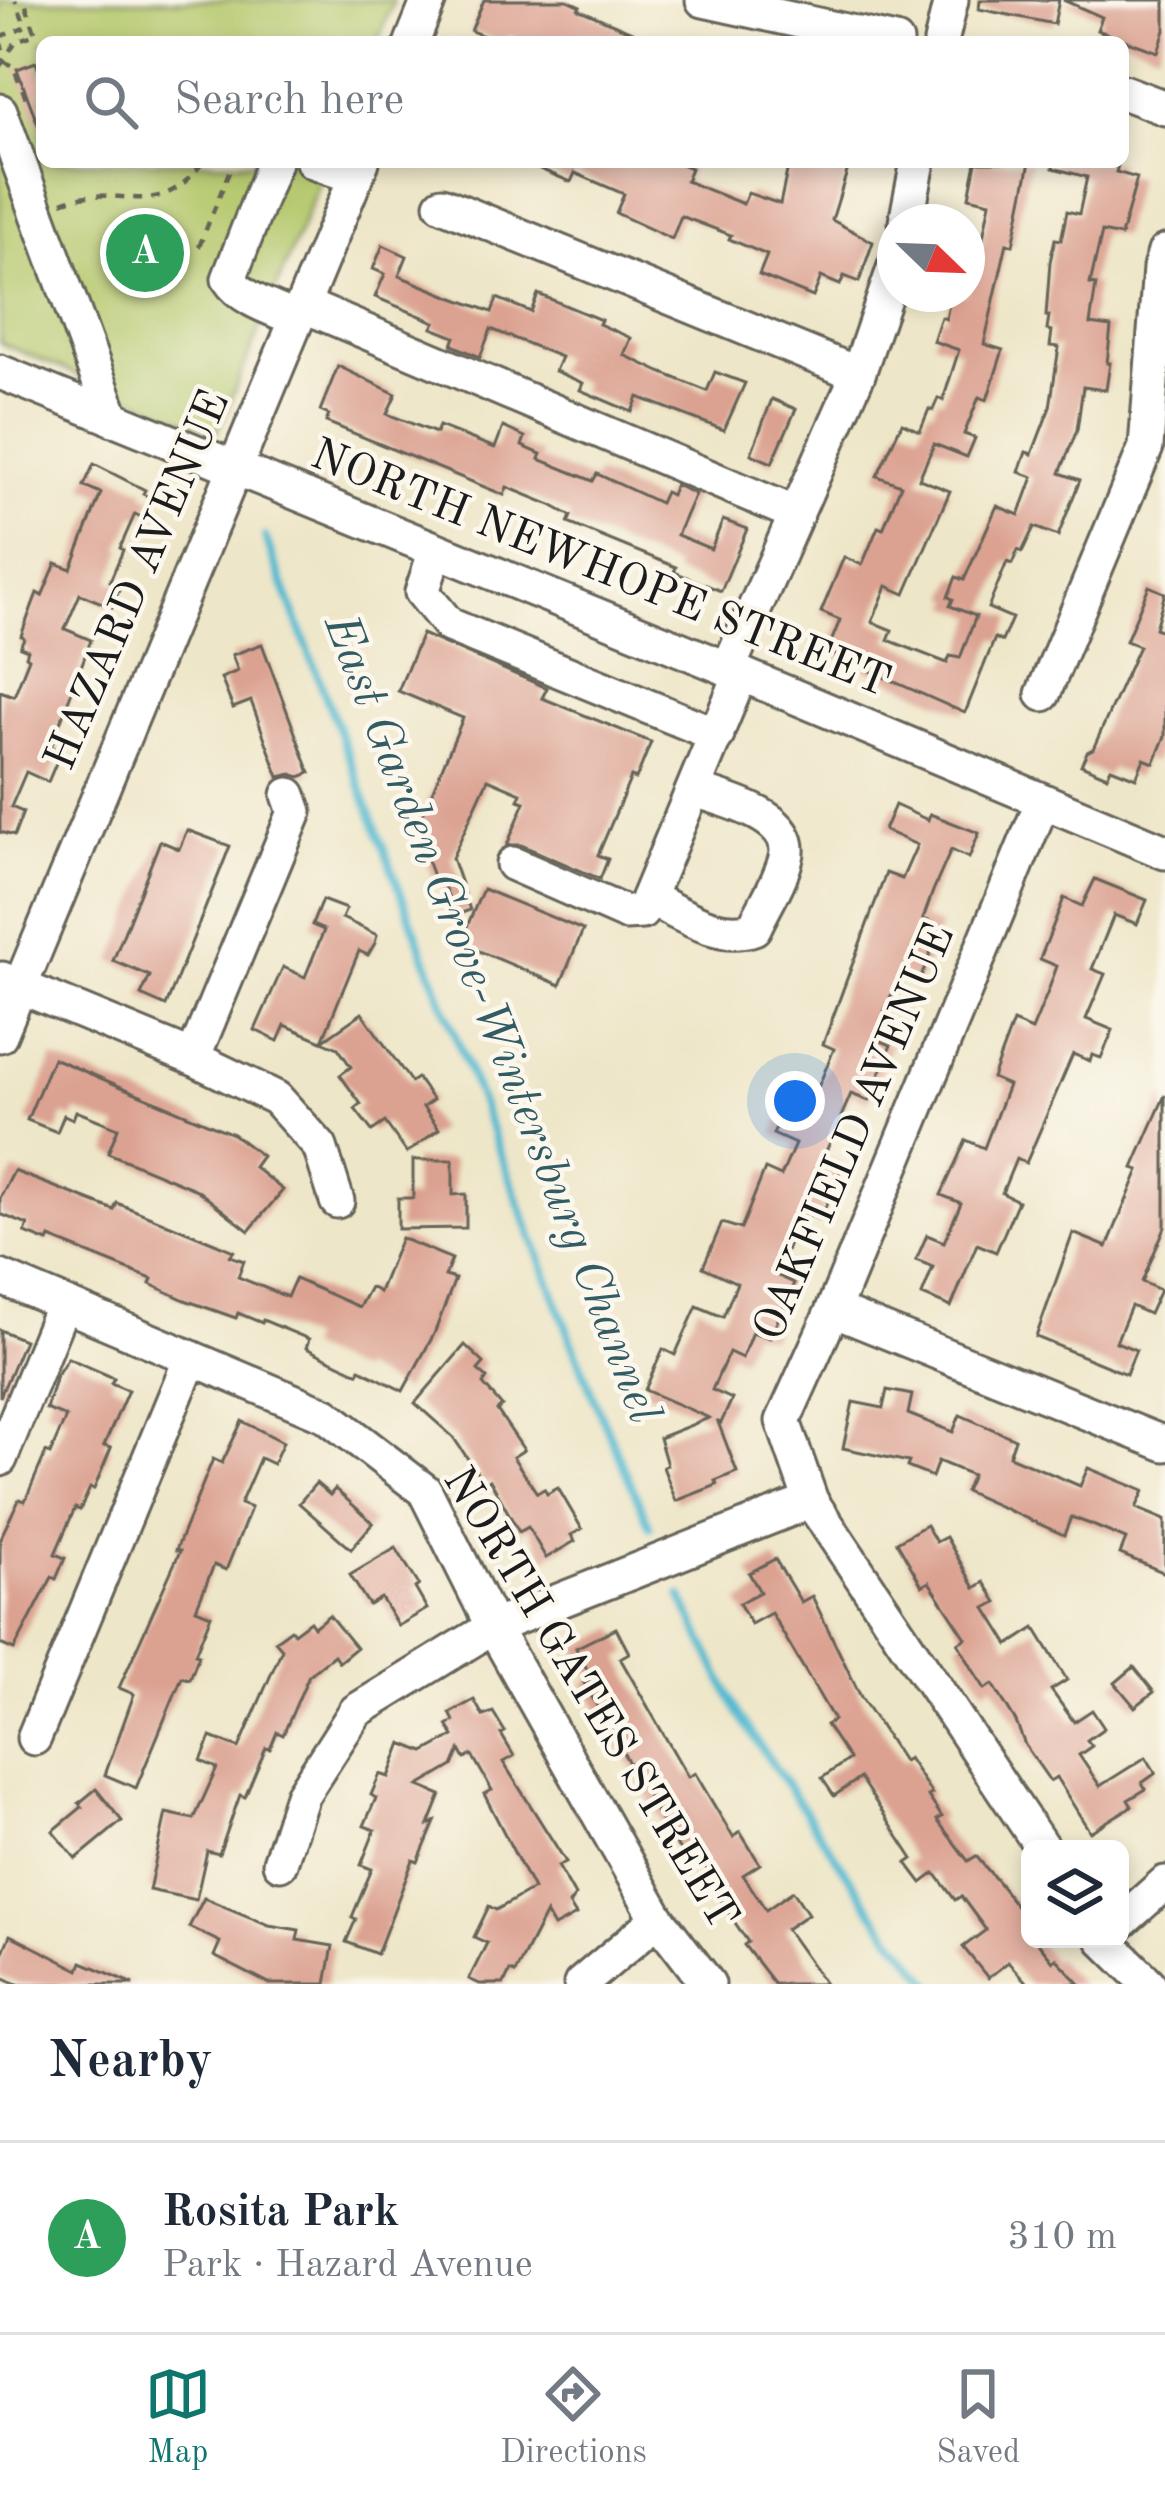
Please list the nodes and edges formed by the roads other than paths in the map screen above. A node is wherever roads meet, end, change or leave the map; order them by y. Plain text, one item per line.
1 (429, 0) edge
2 (703, 0) edge
3 (951, 0) edge
4 (414, 36) edge
5 (868, 36) edge
6 (942, 36) edge
7 (1129, 94) edge
8 (1165, 108) edge
9 (0, 110) edge
10 (272, 168) edge
11 (917, 168) edge
12 (359, 170) edge
13 (442, 204) dead end
14 (910, 204) edge
15 (1165, 253) edge
16 (300, 312) junction
17 (879, 312) edge
18 (0, 373) edge
19 (858, 374) junction
20 (113, 419) junction
21 (235, 468) junction
22 (796, 514) junction
23 (436, 550) junction
24 (735, 672) junction
25 (1043, 694) dead end
26 (717, 735) junction
27 (695, 790) junction
28 (289, 795) dead end
29 (1043, 801) junction
30 (1165, 852) edge
31 (514, 864) dead end
32 (648, 898) junction
33 (10, 983) edge
34 (0, 1035) edge
35 (193, 1058) junction
36 (337, 1201) dead end
37 (0, 1277) edge
38 (63, 1304) junction
39 (833, 1310) junction
40 (191, 1358) junction
41 (1163, 1438) edge
42 (0, 1459) edge
43 (811, 1501) junction
44 (493, 1627) junction
45 (34, 1738) dead end
46 (1036, 1840) edge
47 (280, 1863) dead end
48 (1165, 1883) edge
49 (1129, 1915) edge
50 (658, 1919) junction
51 (1111, 1948) edge
52 (581, 1984) edge
53 (708, 1984) edge
54 (1149, 1984) edge

1 - 4 street
2 - 5 street
3 - 6 street
7 - 8 street
9 - 20 street
10 - 16 street
11 - 14 street
12 - 16 street, HAZARD AVENUE
13 - 19 street
15 - 25 street
16 - 21 street, HAZARD AVENUE
16 - 22 street
17 - 19 street
18 - 20 street, NORTH NEWHOPE STREET
19 - 22 street
20 - 21 street, NORTH NEWHOPE STREET
21 - 23 street, NORTH NEWHOPE STREET
21 - 33 street, HAZARD AVENUE
22 - 24 street
23 - 24 street, NORTH NEWHOPE STREET
23 - 26 street
24 - 26 street
24 - 29 street, NORTH NEWHOPE STREET
26 - 27 street
27 - 32 street
27 - 32 street
28 - 35 street
29 - 30 street, NORTH NEWHOPE STREET
29 - 39 street, OAKFIELD AVENUE
31 - 32 street
33 - 34 street, HAZARD AVENUE
33 - 35 street
35 - 36 street
37 - 38 street, NORTH GATES STREET
38 - 40 street, NORTH GATES STREET
38 - 42 street
39 - 41 street
39 - 43 street, OAKFIELD AVENUE
40 - 44 street, NORTH GATES STREET
40 - 45 street
43 - 44 street
43 - 46 street, OAKFIELD AVENUE
44 - 47 street
44 - 50 street, NORTH GATES STREET
48 - 49 street
50 - 52 street
50 - 53 street, NORTH GATES STREET
51 - 54 street

